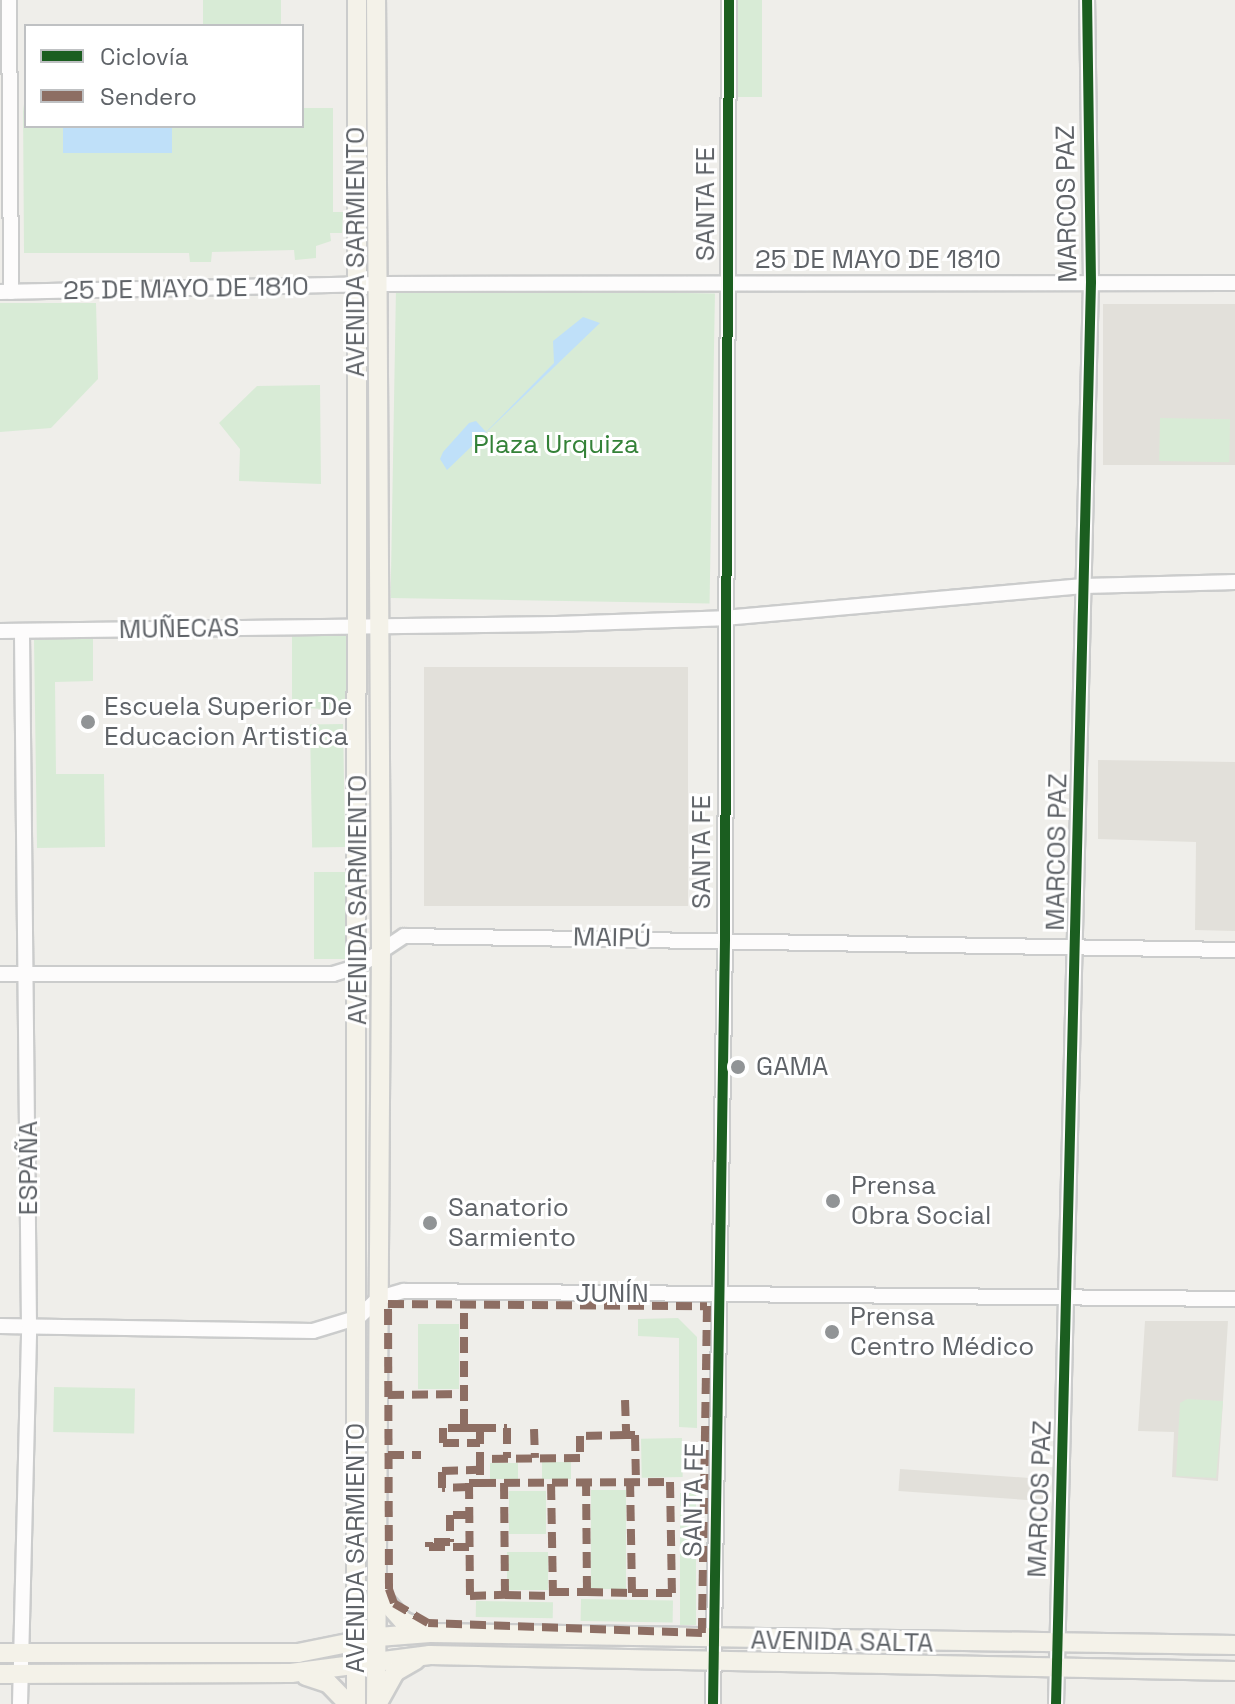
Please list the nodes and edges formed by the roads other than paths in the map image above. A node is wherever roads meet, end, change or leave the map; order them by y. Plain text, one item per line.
1 (9, 0) edge
2 (357, 0) edge
3 (376, 0) edge
4 (729, 0) edge
5 (1087, 0) edge
6 (727, 282) junction
7 (1091, 282) junction
8 (1235, 283) edge
9 (378, 284) junction
10 (356, 287) junction
11 (5, 292) edge
12 (1235, 582) edge
13 (1084, 586) junction
14 (724, 618) junction
15 (358, 626) junction
16 (380, 626) junction
17 (0, 631) edge
18 (22, 632) junction
19 (725, 939) junction
20 (1077, 946) junction
21 (381, 947) junction
22 (1235, 950) edge
23 (359, 966) junction
24 (29, 973) junction
25 (0, 974) edge
26 (718, 1295) junction
27 (379, 1298) junction
28 (1069, 1298) junction
29 (1235, 1299) edge
30 (359, 1317) junction
31 (0, 1326) edge
32 (29, 1326) junction
33 (377, 1592) junction
34 (354, 1605) junction
35 (430, 1633) junction
36 (378, 1637) junction
37 (714, 1640) junction
38 (355, 1644) junction
39 (1057, 1644) junction
40 (1235, 1645) edge
41 (0, 1653) edge
42 (20, 1653) junction
43 (298, 1653) junction
44 (430, 1655) junction
45 (377, 1658) junction
46 (713, 1663) junction
47 (354, 1665) junction
48 (1056, 1669) junction
49 (1235, 1671) edge
50 (291, 1673) junction
51 (0, 1674) edge
52 (20, 1674) junction
53 (20, 1704) edge
54 (348, 1704) edge
55 (356, 1704) edge
56 (377, 1704) edge
57 (713, 1704) edge
58 (1056, 1704) edge

1 - 11 street
2 - 10 main road, AVENIDA SARMIENTO
3 - 9 main road, AVENIDA SARMIENTO
4 - 6 street, SANTA FE
5 - 7 street, MARCOS PAZ
6 - 7 street, 25 DE MAYO DE 1810
6 - 9 street, 25 DE MAYO DE 1810
6 - 14 street, SANTA FE
7 - 8 street, 25 DE MAYO DE 1810
7 - 13 street, MARCOS PAZ
9 - 10 street, 25 DE MAYO DE 1810
9 - 16 main road, AVENIDA SARMIENTO
10 - 11 street, 25 DE MAYO DE 1810
10 - 15 main road, AVENIDA SARMIENTO
12 - 13 street, MUÑECAS
13 - 14 street, MUÑECAS
13 - 20 street, MARCOS PAZ
14 - 16 street, MUÑECAS
14 - 19 street, SANTA FE
15 - 16 street, MUÑECAS
15 - 18 street, MUÑECAS
15 - 23 main road, AVENIDA SARMIENTO
16 - 21 main road, AVENIDA SARMIENTO
17 - 18 street, MUÑECAS
18 - 24 street, ESPAÑA
19 - 20 street, MAIPÚ
19 - 21 street, MAIPÚ
19 - 26 street, SANTA FE
20 - 22 street, MAIPÚ
20 - 28 street, MARCOS PAZ
21 - 23 street, MAIPÚ
21 - 27 main road, AVENIDA SARMIENTO
23 - 24 street, MAIPÚ
23 - 30 main road, AVENIDA SARMIENTO
24 - 25 street, MAIPÚ
24 - 32 street, ESPAÑA
26 - 27 street, JUNÍN
26 - 28 street, JUNÍN
26 - 37 street, SANTA FE
27 - 30 street
27 - 33 main road, AVENIDA SARMIENTO
28 - 29 street, JUNÍN
28 - 39 street, MARCOS PAZ
30 - 32 street
30 - 34 main road, AVENIDA SARMIENTO
31 - 32 street
32 - 42 street, ESPAÑA
33 - 35 main road
33 - 36 main road, AVENIDA SARMIENTO
34 - 38 main road, AVENIDA SARMIENTO
34 - 43 main road
35 - 36 main road, AVENIDA SALTA
35 - 37 main road, AVENIDA SALTA
36 - 38 main road, AVENIDA SALTA
36 - 45 main road, AVENIDA SARMIENTO
37 - 39 main road, AVENIDA SALTA
37 - 46 street, SANTA FE
38 - 43 main road, AVENIDA SALTA
38 - 47 main road, AVENIDA SARMIENTO
39 - 40 main road, AVENIDA SALTA
39 - 48 street, MARCOS PAZ
41 - 42 main road, AVENIDA SALTA
42 - 43 main road, AVENIDA SALTA
42 - 52 street, ESPAÑA
44 - 45 main road, AVENIDA SALTA
44 - 46 main road, AVENIDA SALTA
44 - 56 main road
45 - 47 main road, AVENIDA SALTA
45 - 56 main road, AVENIDA SARMIENTO
46 - 48 main road, AVENIDA SALTA
46 - 57 street, SANTA FE
47 - 50 main road, AVENIDA SALTA
47 - 55 main road, AVENIDA SARMIENTO
48 - 49 main road, AVENIDA SALTA
48 - 58 street, MARCOS PAZ
50 - 52 main road
50 - 54 main road
51 - 52 main road
52 - 53 street, ESPAÑA

